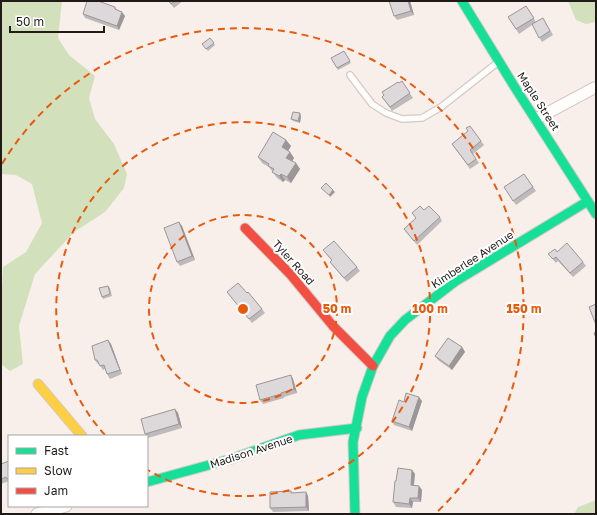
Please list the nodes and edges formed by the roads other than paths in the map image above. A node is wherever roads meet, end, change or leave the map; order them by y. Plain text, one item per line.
1 (462, 1) edge
2 (499, 61) junction
3 (350, 76) dead end
4 (594, 88) dead end
5 (536, 119) junction
6 (588, 201) junction
7 (596, 214) edge
8 (245, 228) dead end
9 (373, 366) junction
10 (38, 384) dead end
11 (357, 428) junction
12 (81, 435) edge
13 (148, 482) edge
14 (62, 507) edge
15 (37, 514) edge
16 (355, 514) edge

1 - 2 street, Maple Street
2 - 3 lane
2 - 5 street, Maple Street
4 - 5 street
5 - 6 street, Maple Street
6 - 7 street, Maple Street
6 - 9 street, Kimberlee Avenue
8 - 9 street, Tyler Road
9 - 11 street, Kimberlee Avenue
10 - 12 street
11 - 13 street, Madison Avenue
11 - 16 street, Kimberlee Avenue
14 - 15 street

